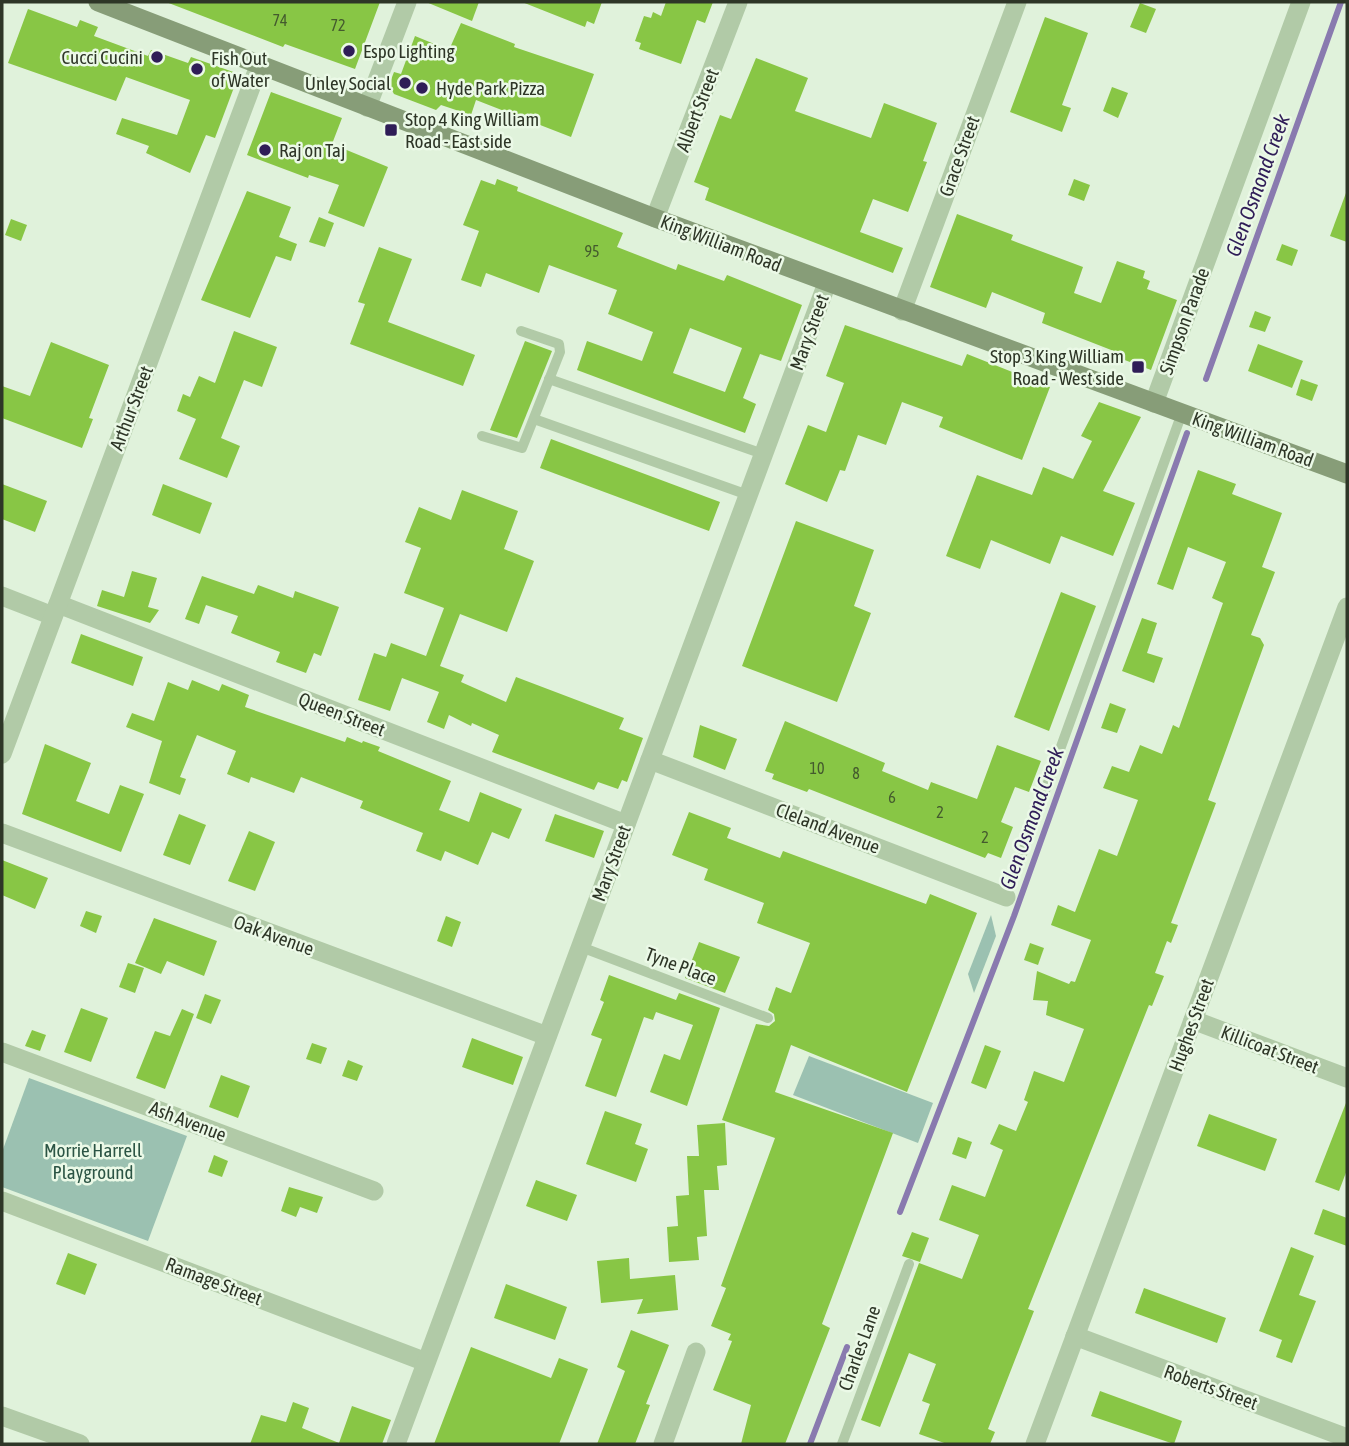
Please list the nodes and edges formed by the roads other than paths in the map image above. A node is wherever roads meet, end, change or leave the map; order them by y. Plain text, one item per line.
1 (98, 2) edge
2 (407, 2) edge
3 (738, 2) edge
4 (1017, 2) edge
5 (1301, 2) edge
6 (260, 62) junction
7 (367, 107) junction
8 (655, 218) junction
9 (827, 283) junction
10 (902, 311) junction
11 (521, 331) dead end
12 (549, 379) junction
13 (1154, 403) junction
14 (1182, 413) junction
15 (534, 419) junction
16 (482, 436) dead end
17 (763, 454) junction
18 (1347, 474) edge
19 (748, 495) junction
20 (2, 596) edge
21 (1347, 607) edge
22 (56, 610) junction
23 (2, 754) edge
24 (650, 760) junction
25 (626, 824) junction
26 (2, 833) edge
27 (1017, 868) dead end
28 (1006, 897) dead end
29 (580, 947) junction
30 (768, 1018) dead end
31 (1193, 1020) junction
32 (547, 1036) junction
33 (2, 1052) edge
34 (1347, 1078) edge
35 (374, 1191) dead end
36 (2, 1201) edge
37 (909, 1264) dead end
38 (1075, 1336) junction
39 (696, 1352) dead end
40 (426, 1362) junction
41 (2, 1416) edge
42 (1347, 1438) edge
43 (80, 1444) edge
44 (396, 1444) edge
45 (663, 1444) edge
46 (842, 1444) edge
47 (1035, 1444) edge

1 - 6 main road, King William Road
2 - 7 street
3 - 8 street, Albert Street
4 - 10 street, Grace Street
5 - 13 street, Simpson Parade
6 - 7 main road, King William Road
6 - 22 street, Arthur Street
7 - 8 main road, King William Road
8 - 9 main road, King William Road
9 - 10 main road, King William Road
9 - 17 street, Mary Street
10 - 13 main road, King William Road
11 - 12 lane
12 - 15 lane
12 - 17 lane
13 - 14 main road, King William Road
14 - 18 main road, King William Road
14 - 27 lane
15 - 16 lane
15 - 19 lane
17 - 19 street, Mary Street
19 - 24 street, Mary Street
20 - 22 street, Queen Street
21 - 31 street, Hughes Street
22 - 23 street, Arthur Street
22 - 25 street, Queen Street
24 - 25 street, Mary Street
24 - 28 street, Cleland Avenue
25 - 29 street, Mary Street
26 - 32 street, Oak Avenue
29 - 30 lane, Tyne Place
29 - 32 street, Mary Street
31 - 34 street, Killicoat Street
31 - 38 street, Hughes Street
32 - 40 street, Mary Street
33 - 35 street, Ash Avenue
36 - 40 street, Ramage Street
37 - 46 lane, Charles Lane
38 - 42 street, Roberts Street
38 - 47 street, Hughes Street
39 - 45 street
40 - 44 street, Mary Street
41 - 43 street

